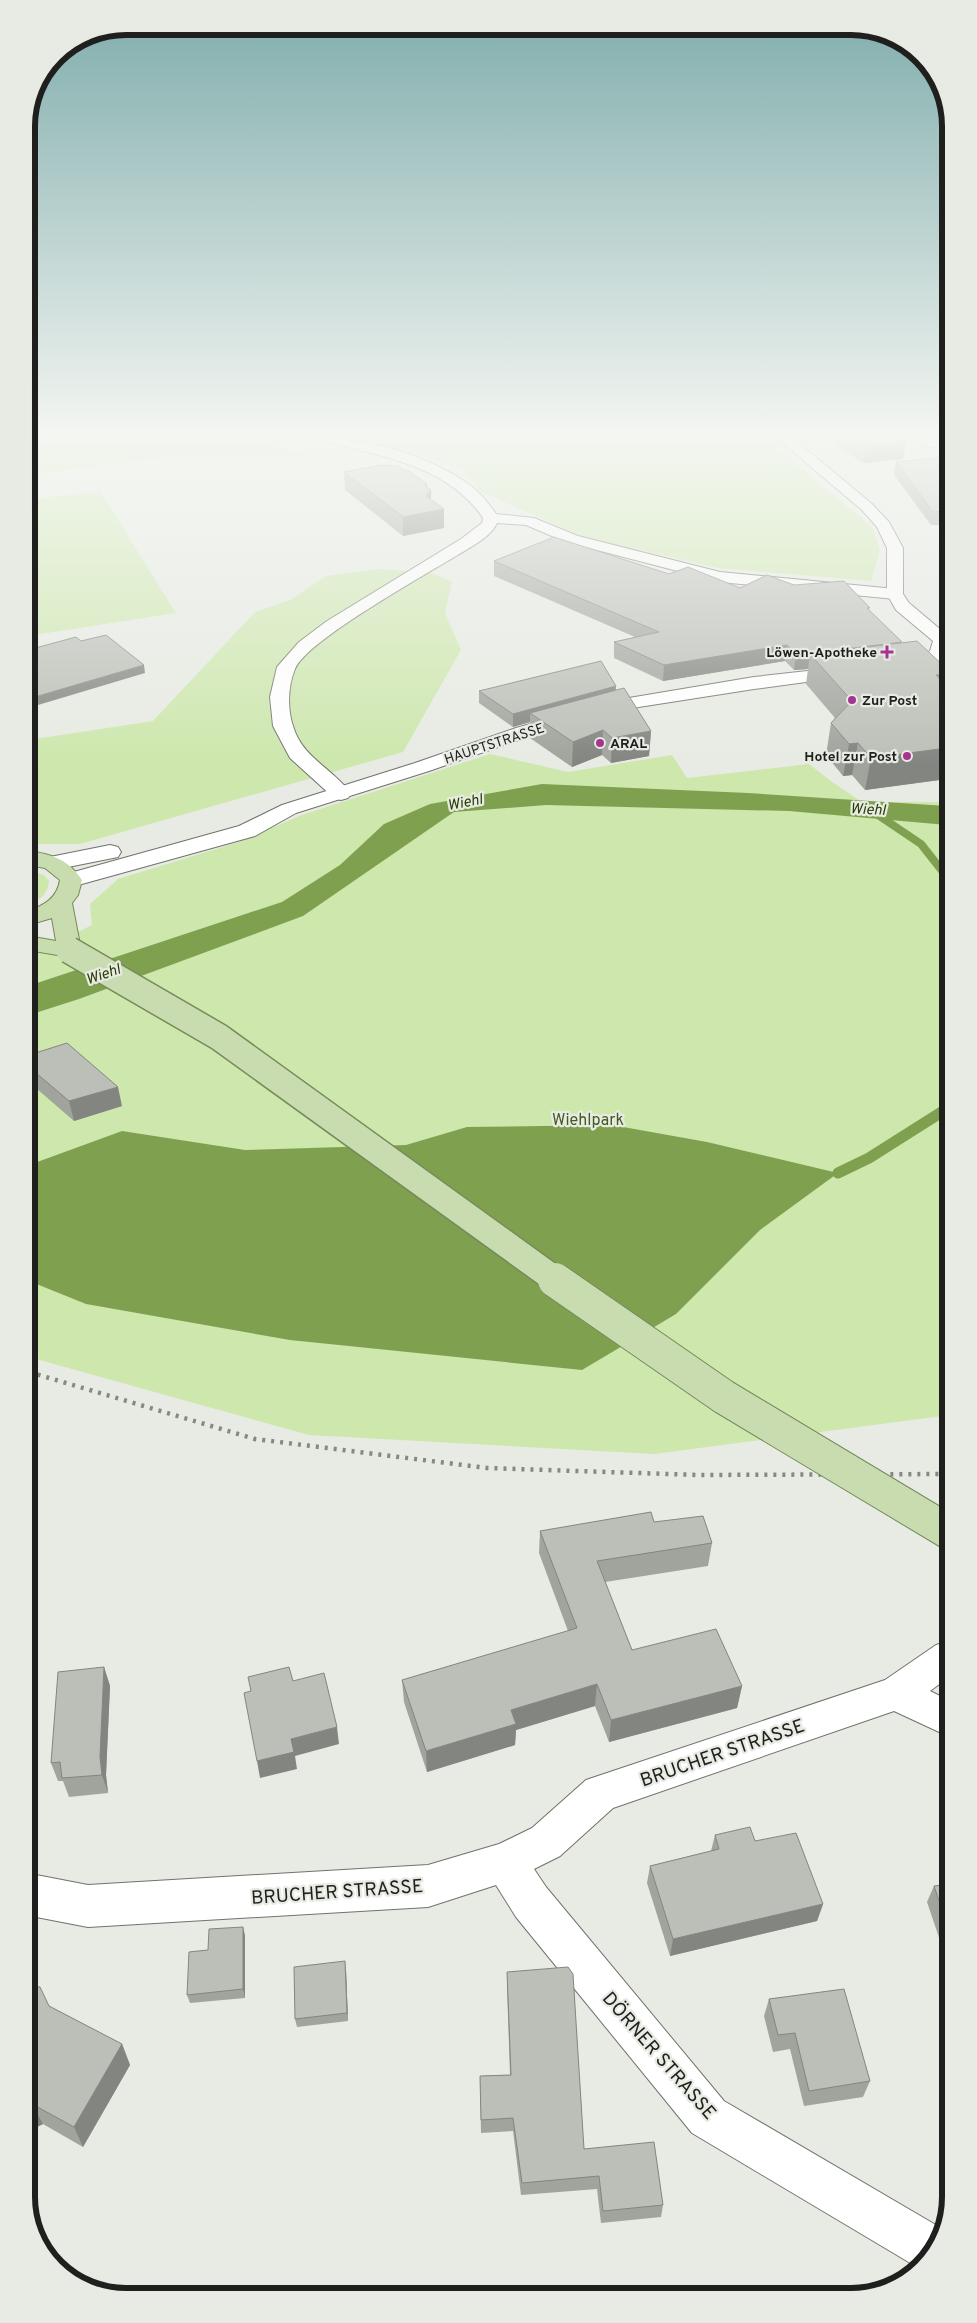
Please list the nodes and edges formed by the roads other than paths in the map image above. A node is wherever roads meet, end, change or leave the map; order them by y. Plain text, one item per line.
1 (457, 547) edge
2 (605, 547) edge
3 (895, 547) edge
4 (895, 594) junction
5 (942, 639) edge
6 (942, 645) edge
7 (341, 794) junction
8 (289, 809) junction
9 (35, 859) edge
10 (53, 863) junction
11 (72, 880) junction
12 (61, 903) junction
13 (35, 916) edge
14 (35, 944) edge
15 (70, 950) junction
16 (942, 1528) edge
17 (942, 1662) edge
18 (896, 1693) junction
19 (942, 1716) edge
20 (504, 1862) junction
21 (35, 1896) edge
22 (928, 2247) edge

1 - 7 street
2 - 4 street
3 - 4 street
4 - 5 street
6 - 7 street, HAUPTSTRASSE
7 - 8 street, HAUPTSTRASSE
8 - 10 street
8 - 11 street, HAUPTSTRASSE
9 - 10 main road
10 - 11 main road
11 - 12 main road
12 - 13 main road
12 - 15 main road
14 - 15 main road
15 - 16 main road, bridge
17 - 18 street, BRUCHER STRASSE
18 - 19 street
18 - 20 street, BRUCHER STRASSE
20 - 21 street, BRUCHER STRASSE
20 - 22 street, DÖRNER STRASSE

